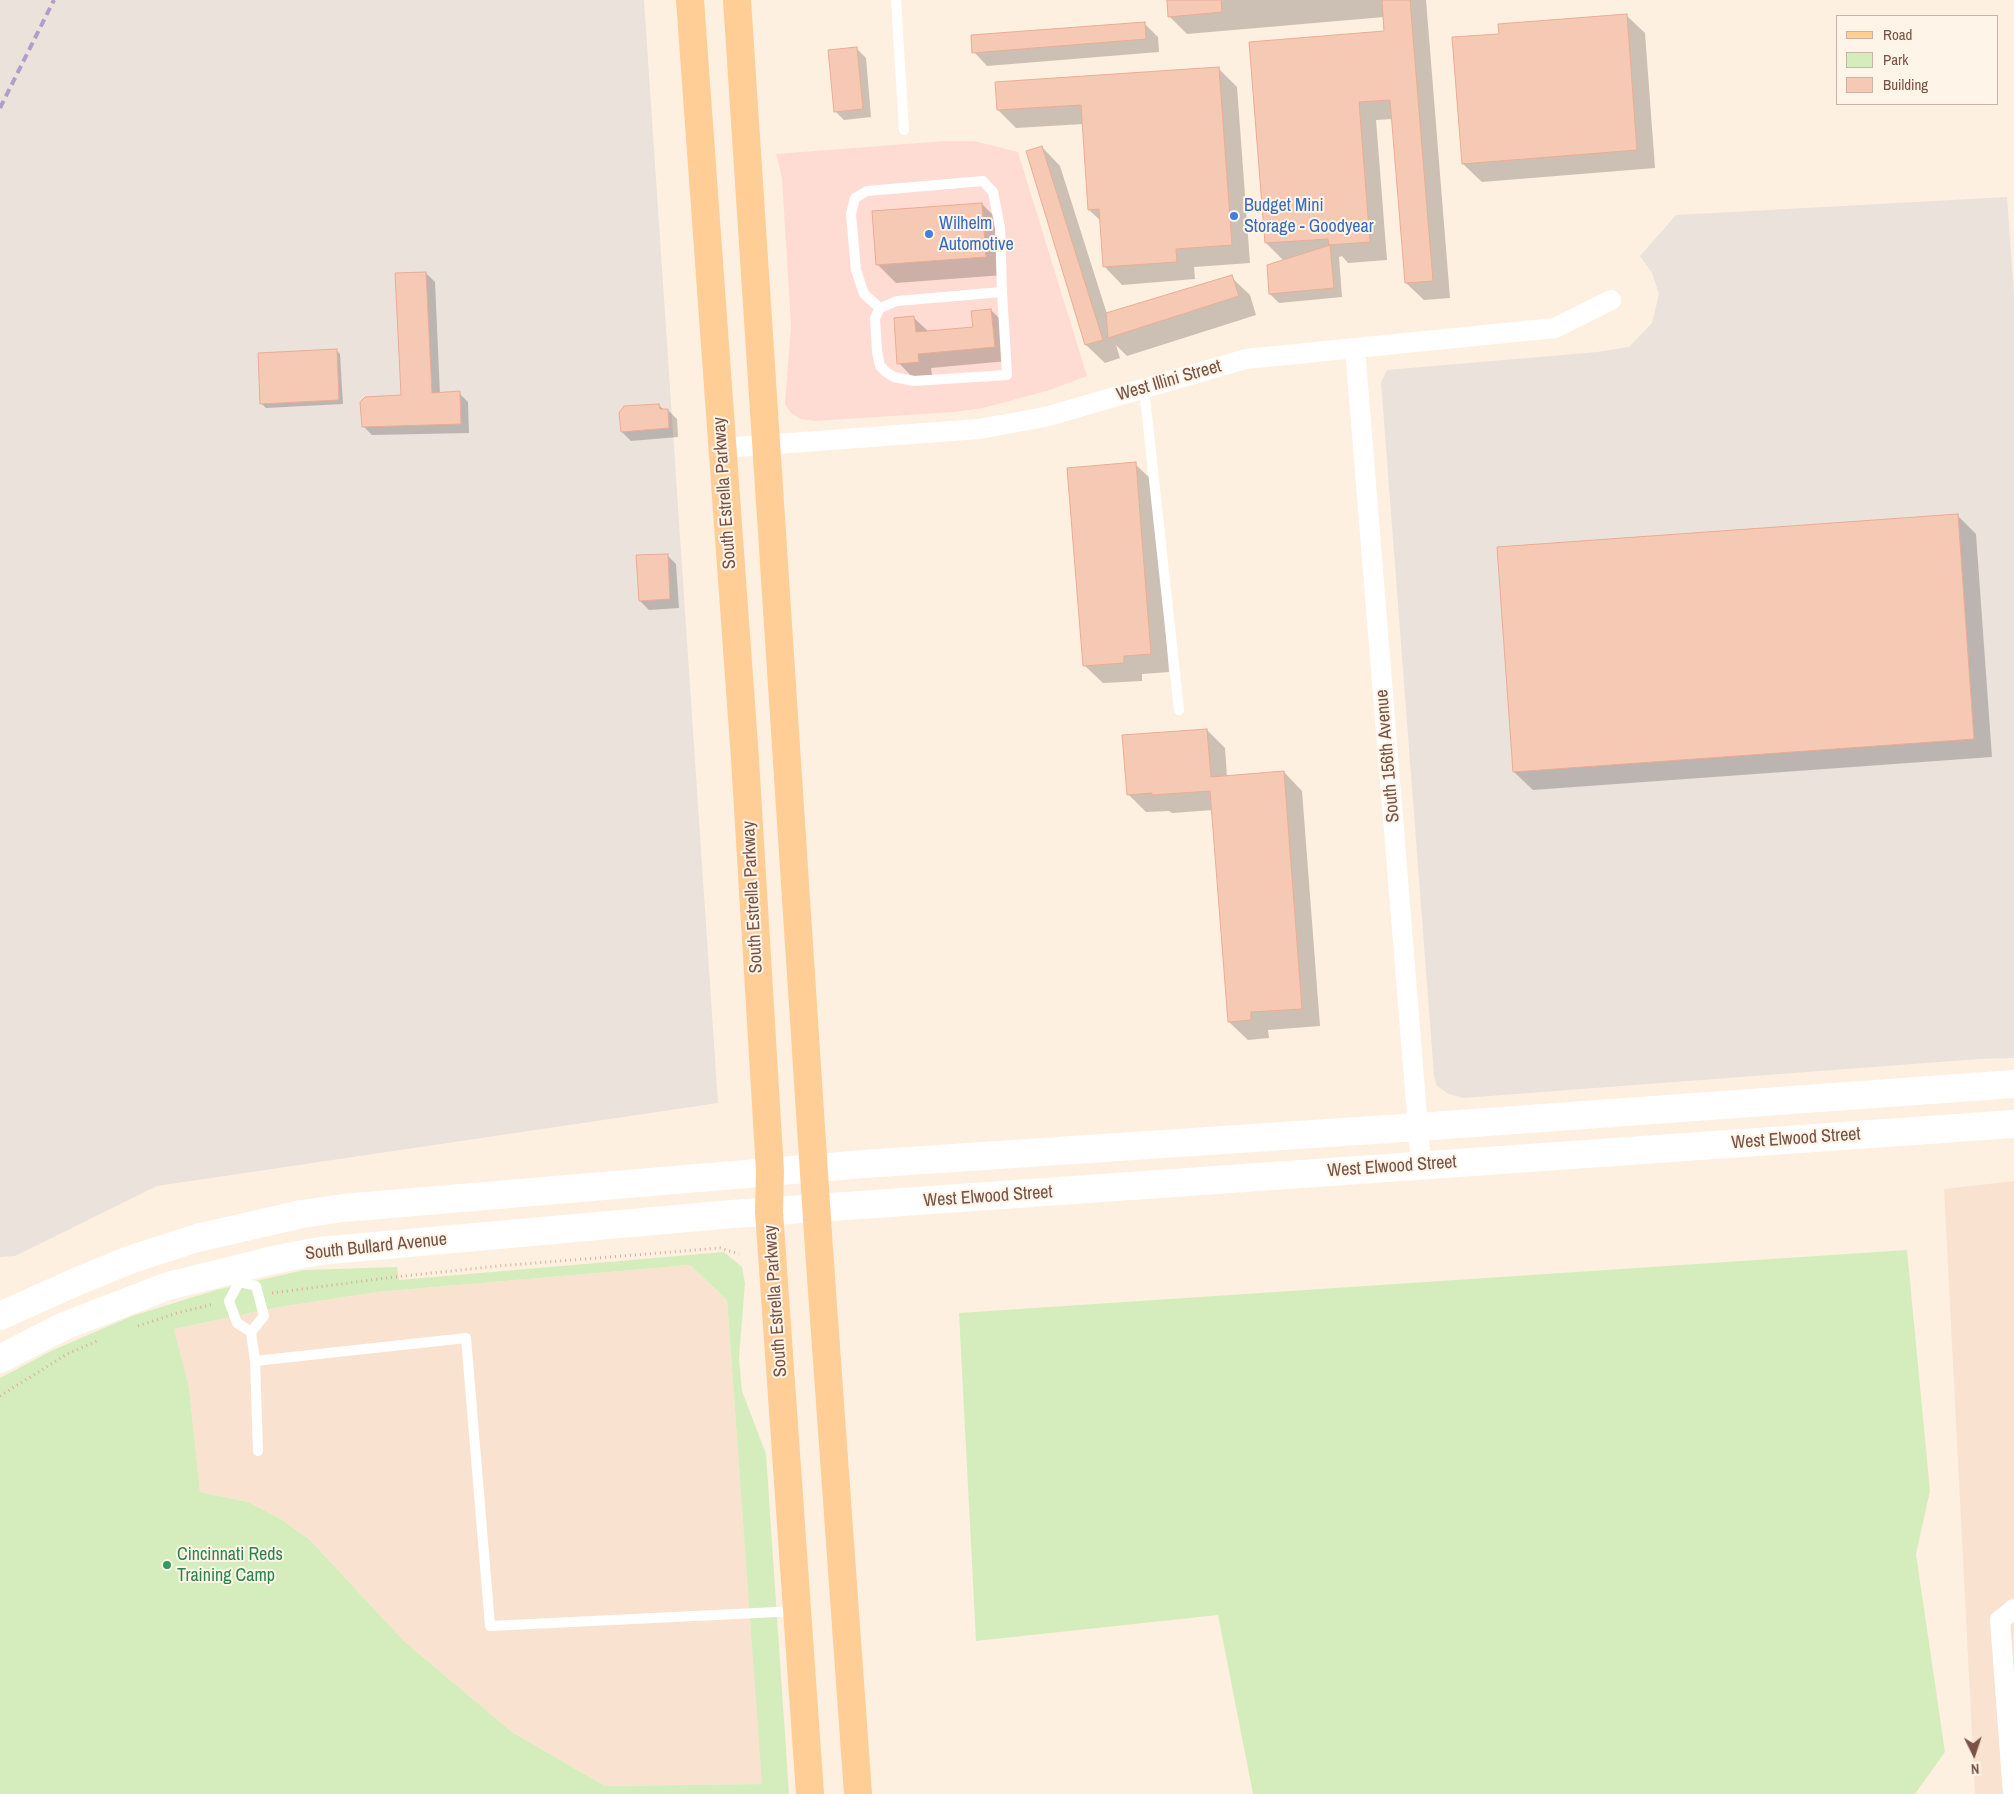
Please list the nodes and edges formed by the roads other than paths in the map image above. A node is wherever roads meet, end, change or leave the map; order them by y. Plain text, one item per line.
1 (690, 0) edge
2 (737, 0) edge
3 (896, 0) edge
4 (904, 130) dead end
5 (1002, 292) junction
6 (1612, 300) dead end
7 (880, 308) junction
8 (1355, 348) junction
9 (1144, 388) junction
10 (765, 445) junction
11 (722, 448) junction
12 (1179, 710) dead end
13 (2014, 1084) edge
14 (2014, 1124) edge
15 (1418, 1127) junction
16 (1422, 1165) junction
17 (814, 1168) junction
18 (770, 1171) junction
19 (817, 1209) junction
20 (769, 1212) junction
21 (237, 1275) junction
22 (0, 1316) edge
23 (252, 1332) junction
24 (0, 1359) edge
25 (255, 1361) junction
26 (258, 1451) dead end
27 (798, 1611) junction
28 (2007, 1614) edge
29 (810, 1794) edge
30 (858, 1794) edge
31 (2013, 1794) edge

1 - 11 main road, South Estrella Parkway
2 - 10 main road
3 - 4 lane
5 - 7 lane
5 - 7 lane
5 - 7 lane
6 - 8 street, West Illini Street
8 - 9 street, West Illini Street
8 - 15 street, South 156th Avenue
9 - 10 street, West Illini Street
9 - 12 lane
10 - 11 street, West Illini Street
10 - 17 main road
11 - 18 main road, South Estrella Parkway
13 - 15 main road
14 - 16 main road, West Elwood Street
15 - 16 street, South 156th Avenue
15 - 17 main road
16 - 19 main road, West Elwood Street
17 - 18 main road
17 - 19 main road
18 - 20 main road, South Estrella Parkway
18 - 22 main road
19 - 20 main road, West Elwood Street
19 - 30 main road
20 - 21 main road, South Bullard Avenue
20 - 27 main road, South Estrella Parkway
21 - 23 lane
21 - 23 lane
21 - 24 main road, South Bullard Avenue
23 - 25 lane
25 - 26 lane
25 - 27 lane
27 - 29 main road, South Estrella Parkway
28 - 31 street

